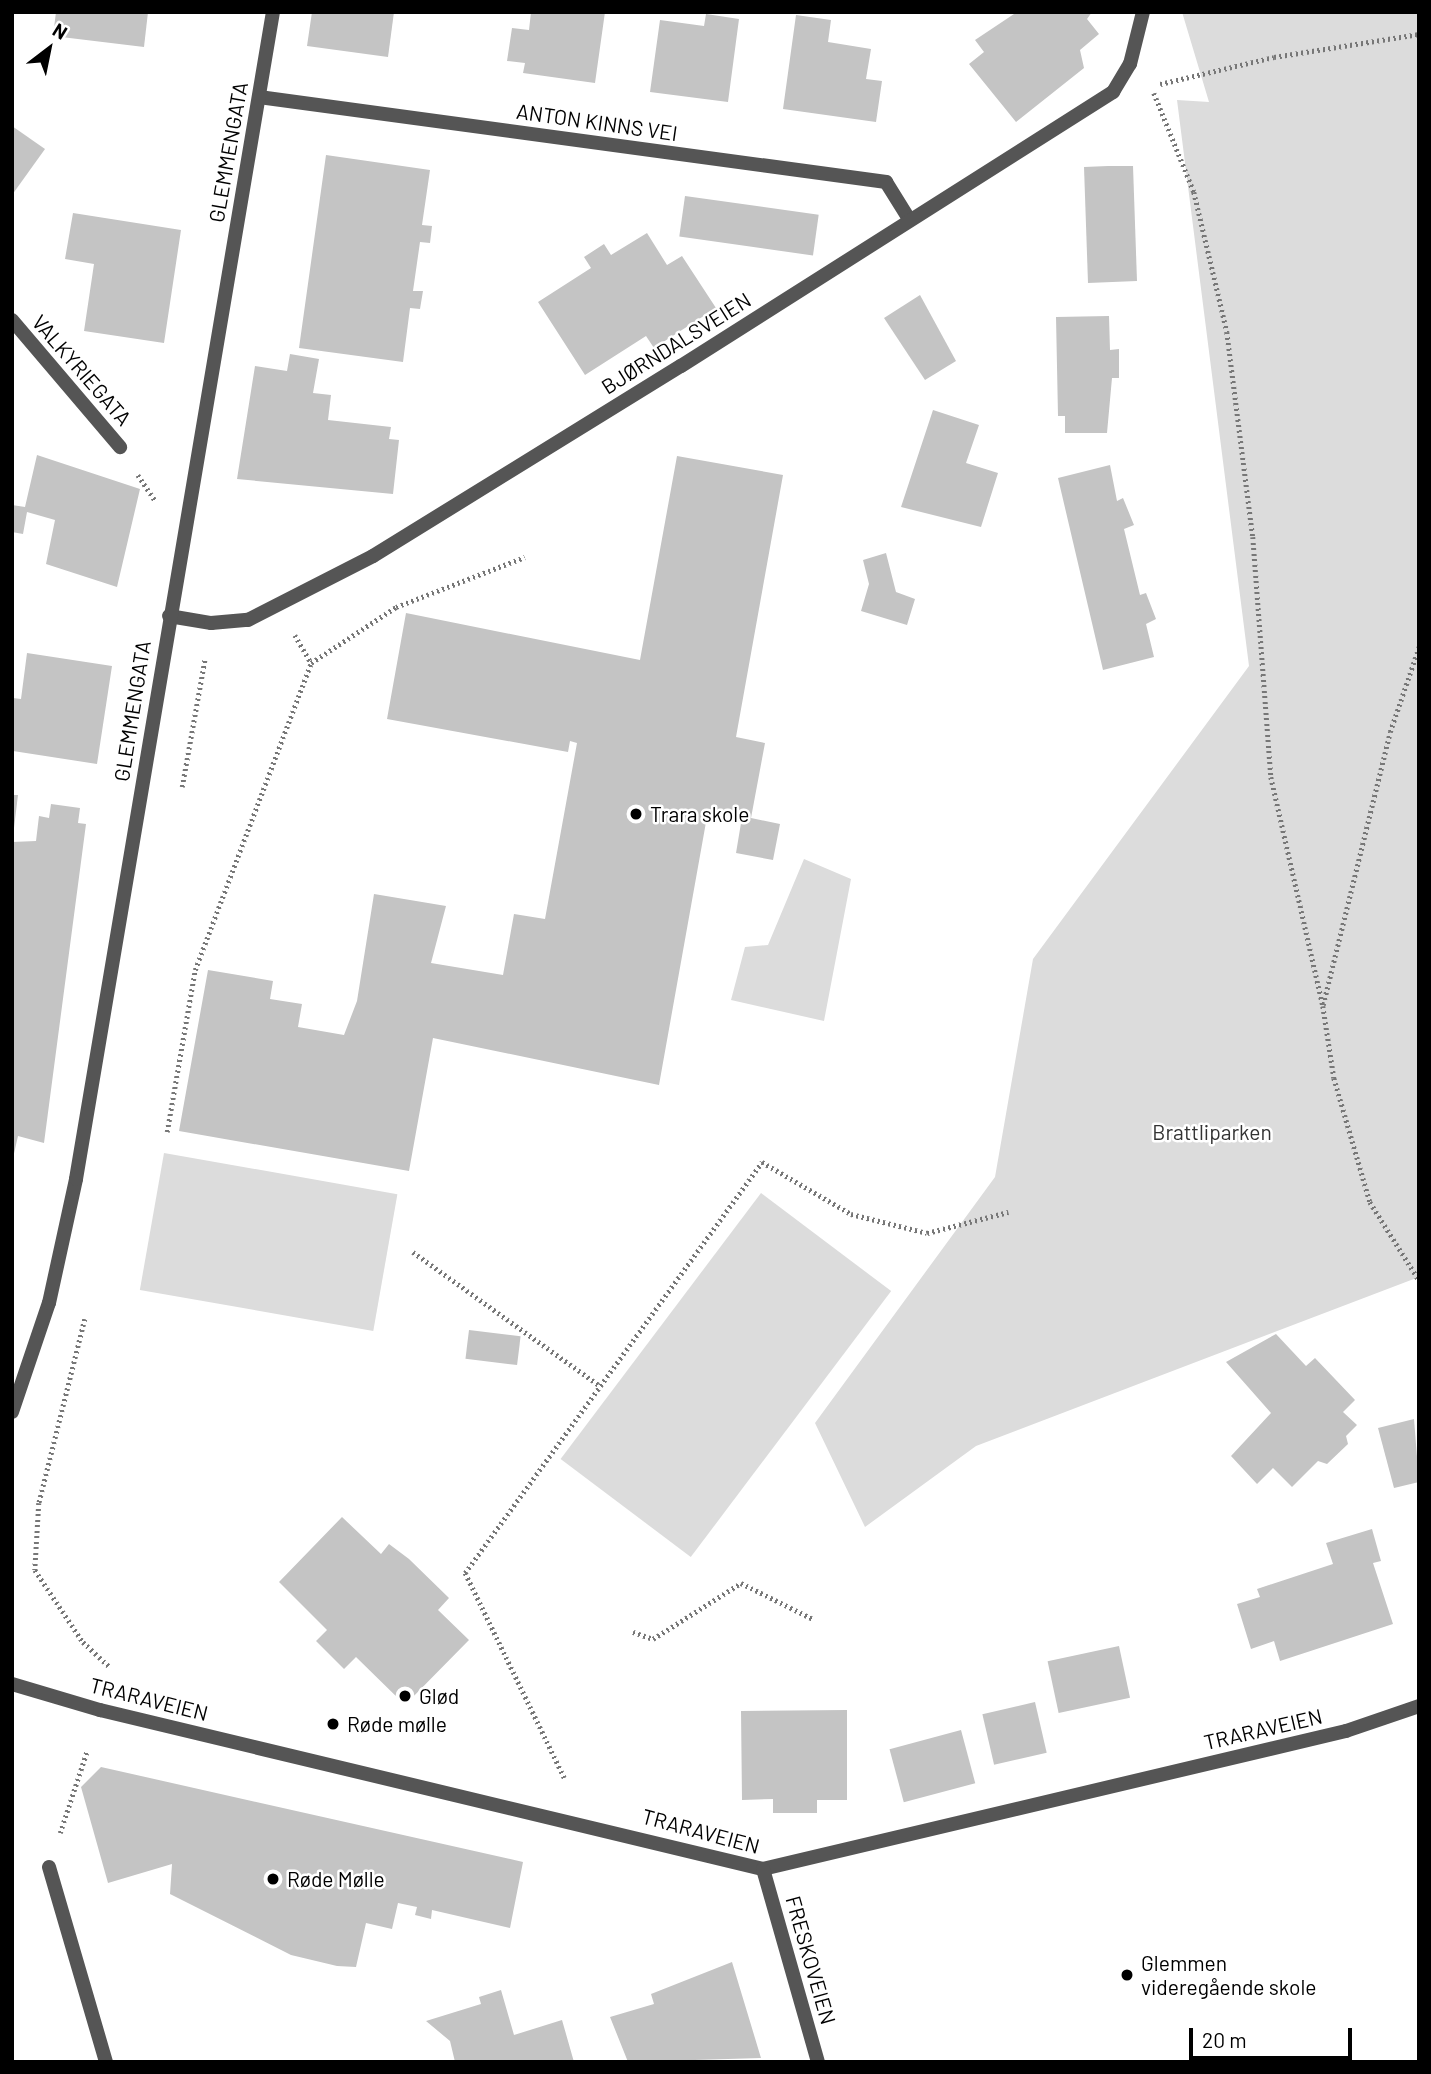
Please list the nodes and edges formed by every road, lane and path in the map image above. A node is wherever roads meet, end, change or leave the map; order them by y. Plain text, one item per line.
1 (273, 12) edge
2 (1143, 12) edge
3 (1419, 34) edge
4 (259, 97) junction
5 (909, 219) junction
6 (12, 320) edge
7 (120, 447) joint
8 (182, 528) junction
9 (525, 557) dead end
10 (280, 603) junction
11 (169, 616) junction
12 (1419, 647) edge
13 (311, 663) junction
14 (1323, 1006) junction
15 (167, 1132) dead end
16 (1008, 1212) dead end
17 (413, 1252) dead end
18 (1419, 1268) edge
19 (1413, 1273) junction
20 (1419, 1280) edge
21 (600, 1386) junction
22 (12, 1412) edge
23 (813, 1619) dead end
24 (633, 1632) dead end
25 (12, 1684) edge
26 (1419, 1706) edge
27 (87, 1751) dead end
28 (564, 1778) dead end
29 (49, 1867) joint
30 (763, 1869) junction
31 (106, 2062) edge
32 (818, 2062) edge

1 - 4 street, GLEMMENGATA
2 - 5 street, BJØRNDALSVEIEN
3 - 14 path
4 - 5 street, ANTON KINNS VEI
4 - 8 street, GLEMMENGATA
5 - 10 street, BJØRNDALSVEIEN
6 - 7 street, VALKYRIEGATA
7 - 8 path
8 - 11 street, GLEMMENGATA
9 - 13 path
10 - 11 street, BJØRNDALSVEIEN
10 - 13 path
11 - 22 street, GLEMMENGATA
12 - 14 path
13 - 15 path
14 - 19 path
16 - 21 path
17 - 21 path
18 - 19 path
19 - 20 path
21 - 28 path
23 - 24 path
25 - 30 street, TRARAVEIEN
26 - 30 street, TRARAVEIEN
27 - 29 path
29 - 31 street
30 - 32 street, FRESKOVEIEN

